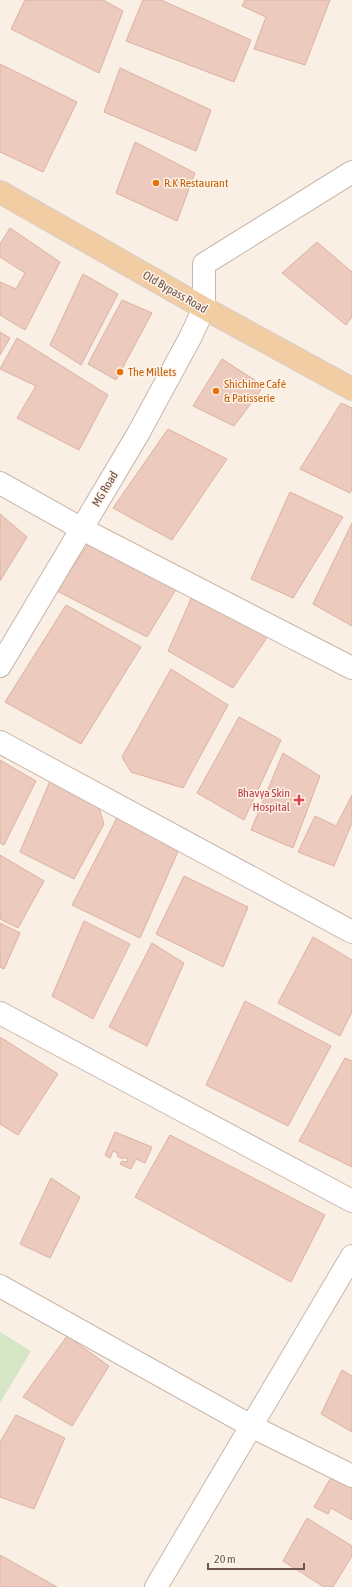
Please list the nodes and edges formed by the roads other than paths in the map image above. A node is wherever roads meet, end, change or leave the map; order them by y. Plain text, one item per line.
1 (352, 172) edge
2 (0, 192) edge
3 (204, 308) junction
4 (352, 389) edge
5 (0, 483) edge
6 (82, 529) junction
7 (0, 666) edge
8 (352, 668) edge
9 (0, 742) edge
10 (352, 932) edge
11 (0, 1013) edge
12 (352, 1201) edge
13 (352, 1256) edge
14 (0, 1286) edge
15 (251, 1426) junction
16 (352, 1476) edge
17 (156, 1587) edge

1 - 3 street
2 - 3 main road, Old Bypass Road
3 - 4 main road, Old Bypass Road
3 - 6 street, MG Road
5 - 6 street
6 - 7 street, MG Road
6 - 8 street
9 - 10 street
11 - 12 street
13 - 15 street
14 - 15 street
15 - 16 street
15 - 17 street

